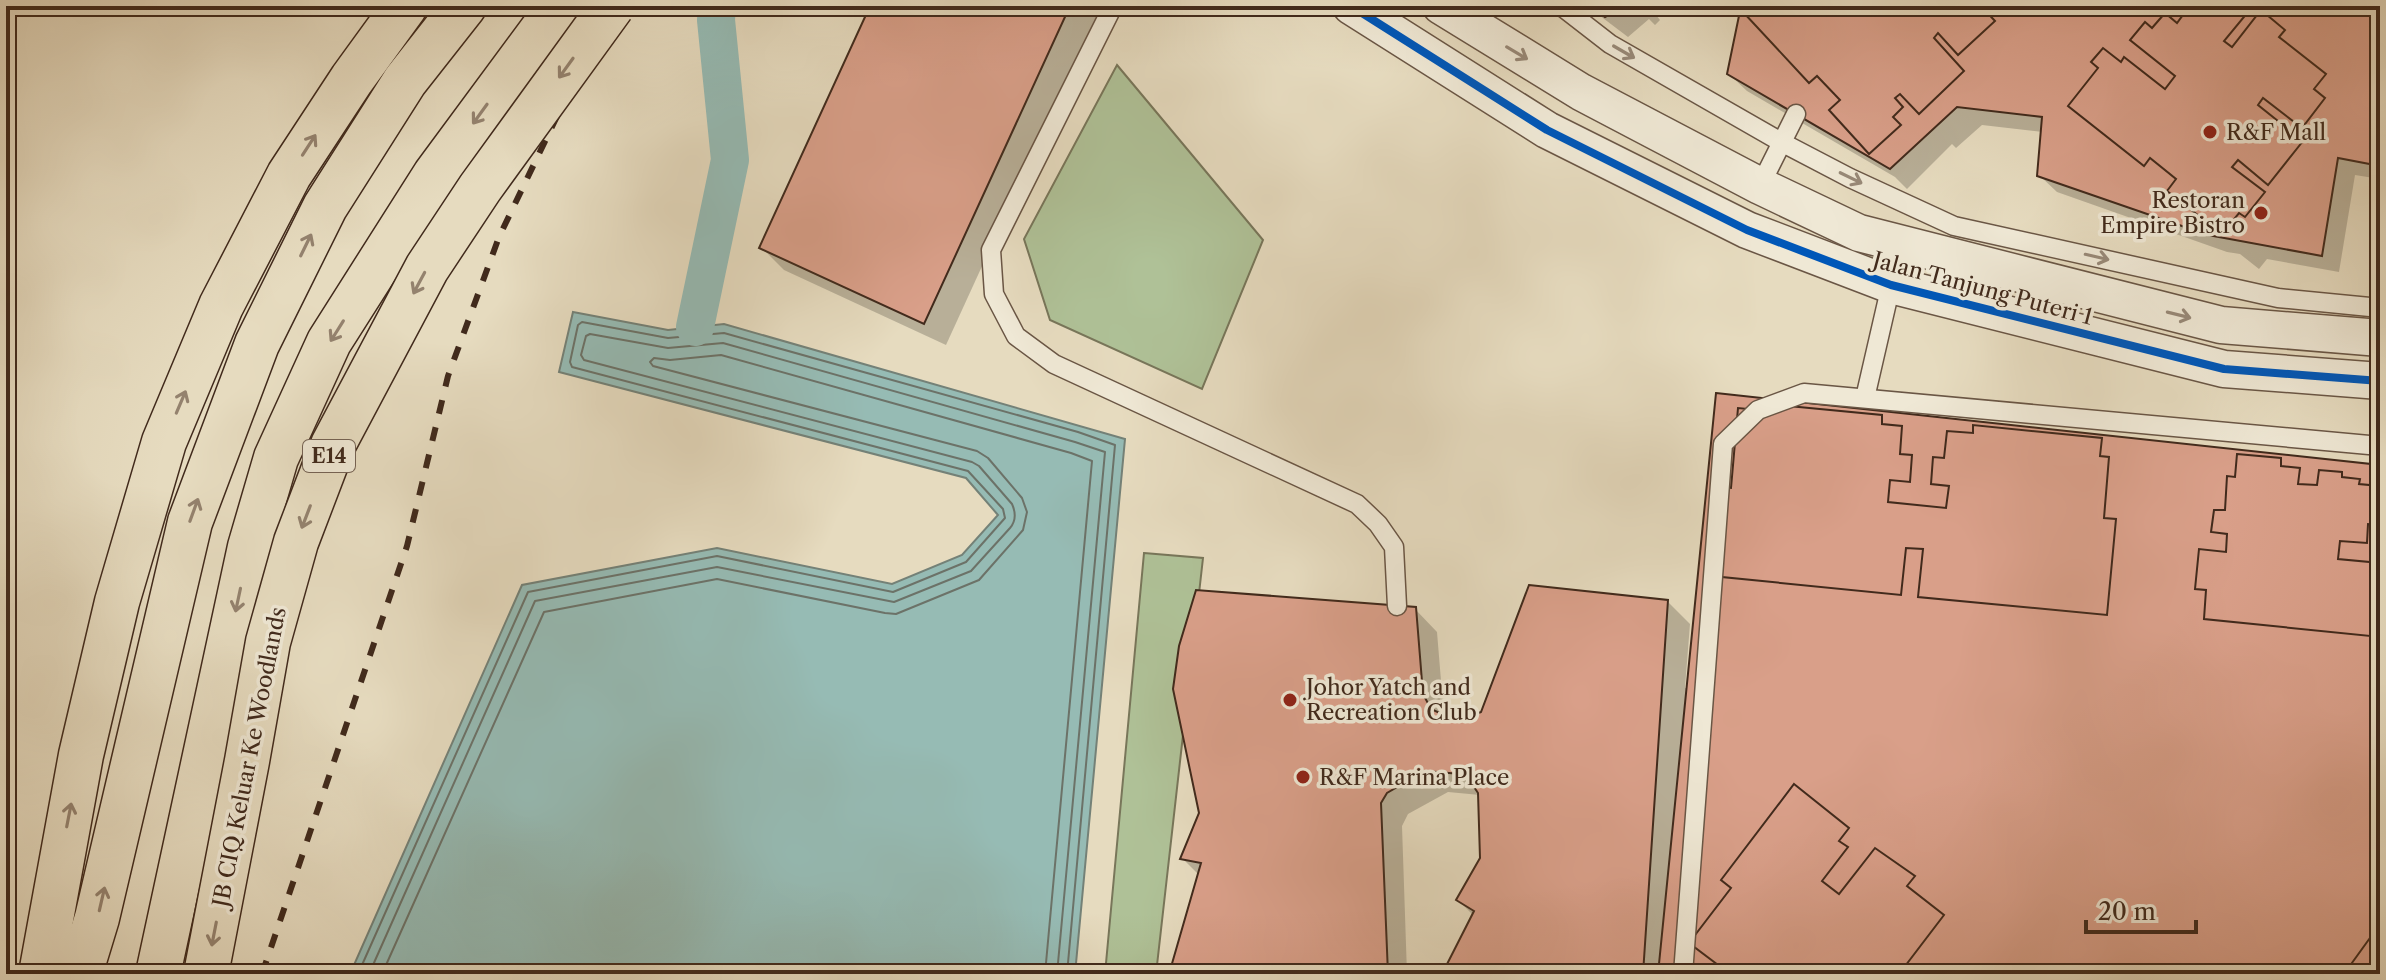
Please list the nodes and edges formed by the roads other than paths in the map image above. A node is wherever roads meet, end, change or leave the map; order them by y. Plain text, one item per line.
1 (405, 6) edge
2 (464, 6) edge
3 (560, 6) edge
4 (612, 6) edge
5 (1113, 6) edge
6 (1351, 6) edge
7 (1561, 6) edge
8 (1445, 9) edge
9 (1428, 55) junction
10 (1796, 114) dead end
11 (1781, 142) junction
12 (1760, 186) junction
13 (1891, 285) junction
14 (2380, 308) edge
15 (2380, 338) edge
16 (2380, 381) edge
17 (1865, 398) junction
18 (2380, 446) edge
19 (1397, 606) dead end
20 (41, 974) edge
21 (80, 974) edge
22 (158, 974) edge
23 (206, 974) edge
24 (1683, 974) edge

20 -> 1 highway
21 -> 2 highway
3 -> 22 highway, E14
4 -> 23 highway, JB CIQ Keluar Ke Woodlands / E14, bridge
5 - 19 lane
6 - 9 street, Jalan Tanjung Puteri 1
7 -> 11 lane
8 - 9 street
8 -> 12 street, Jalan Tanjung Puteri 1
9 - 13 street, Jalan Tanjung Puteri 1
10 - 11 lane
11 - 12 lane
11 -> 14 lane
12 -> 15 street, Jalan Tanjung Puteri 1
13 - 16 street, Jalan Tanjung Puteri 1
13 - 17 lane
17 - 18 lane
17 - 24 lane

